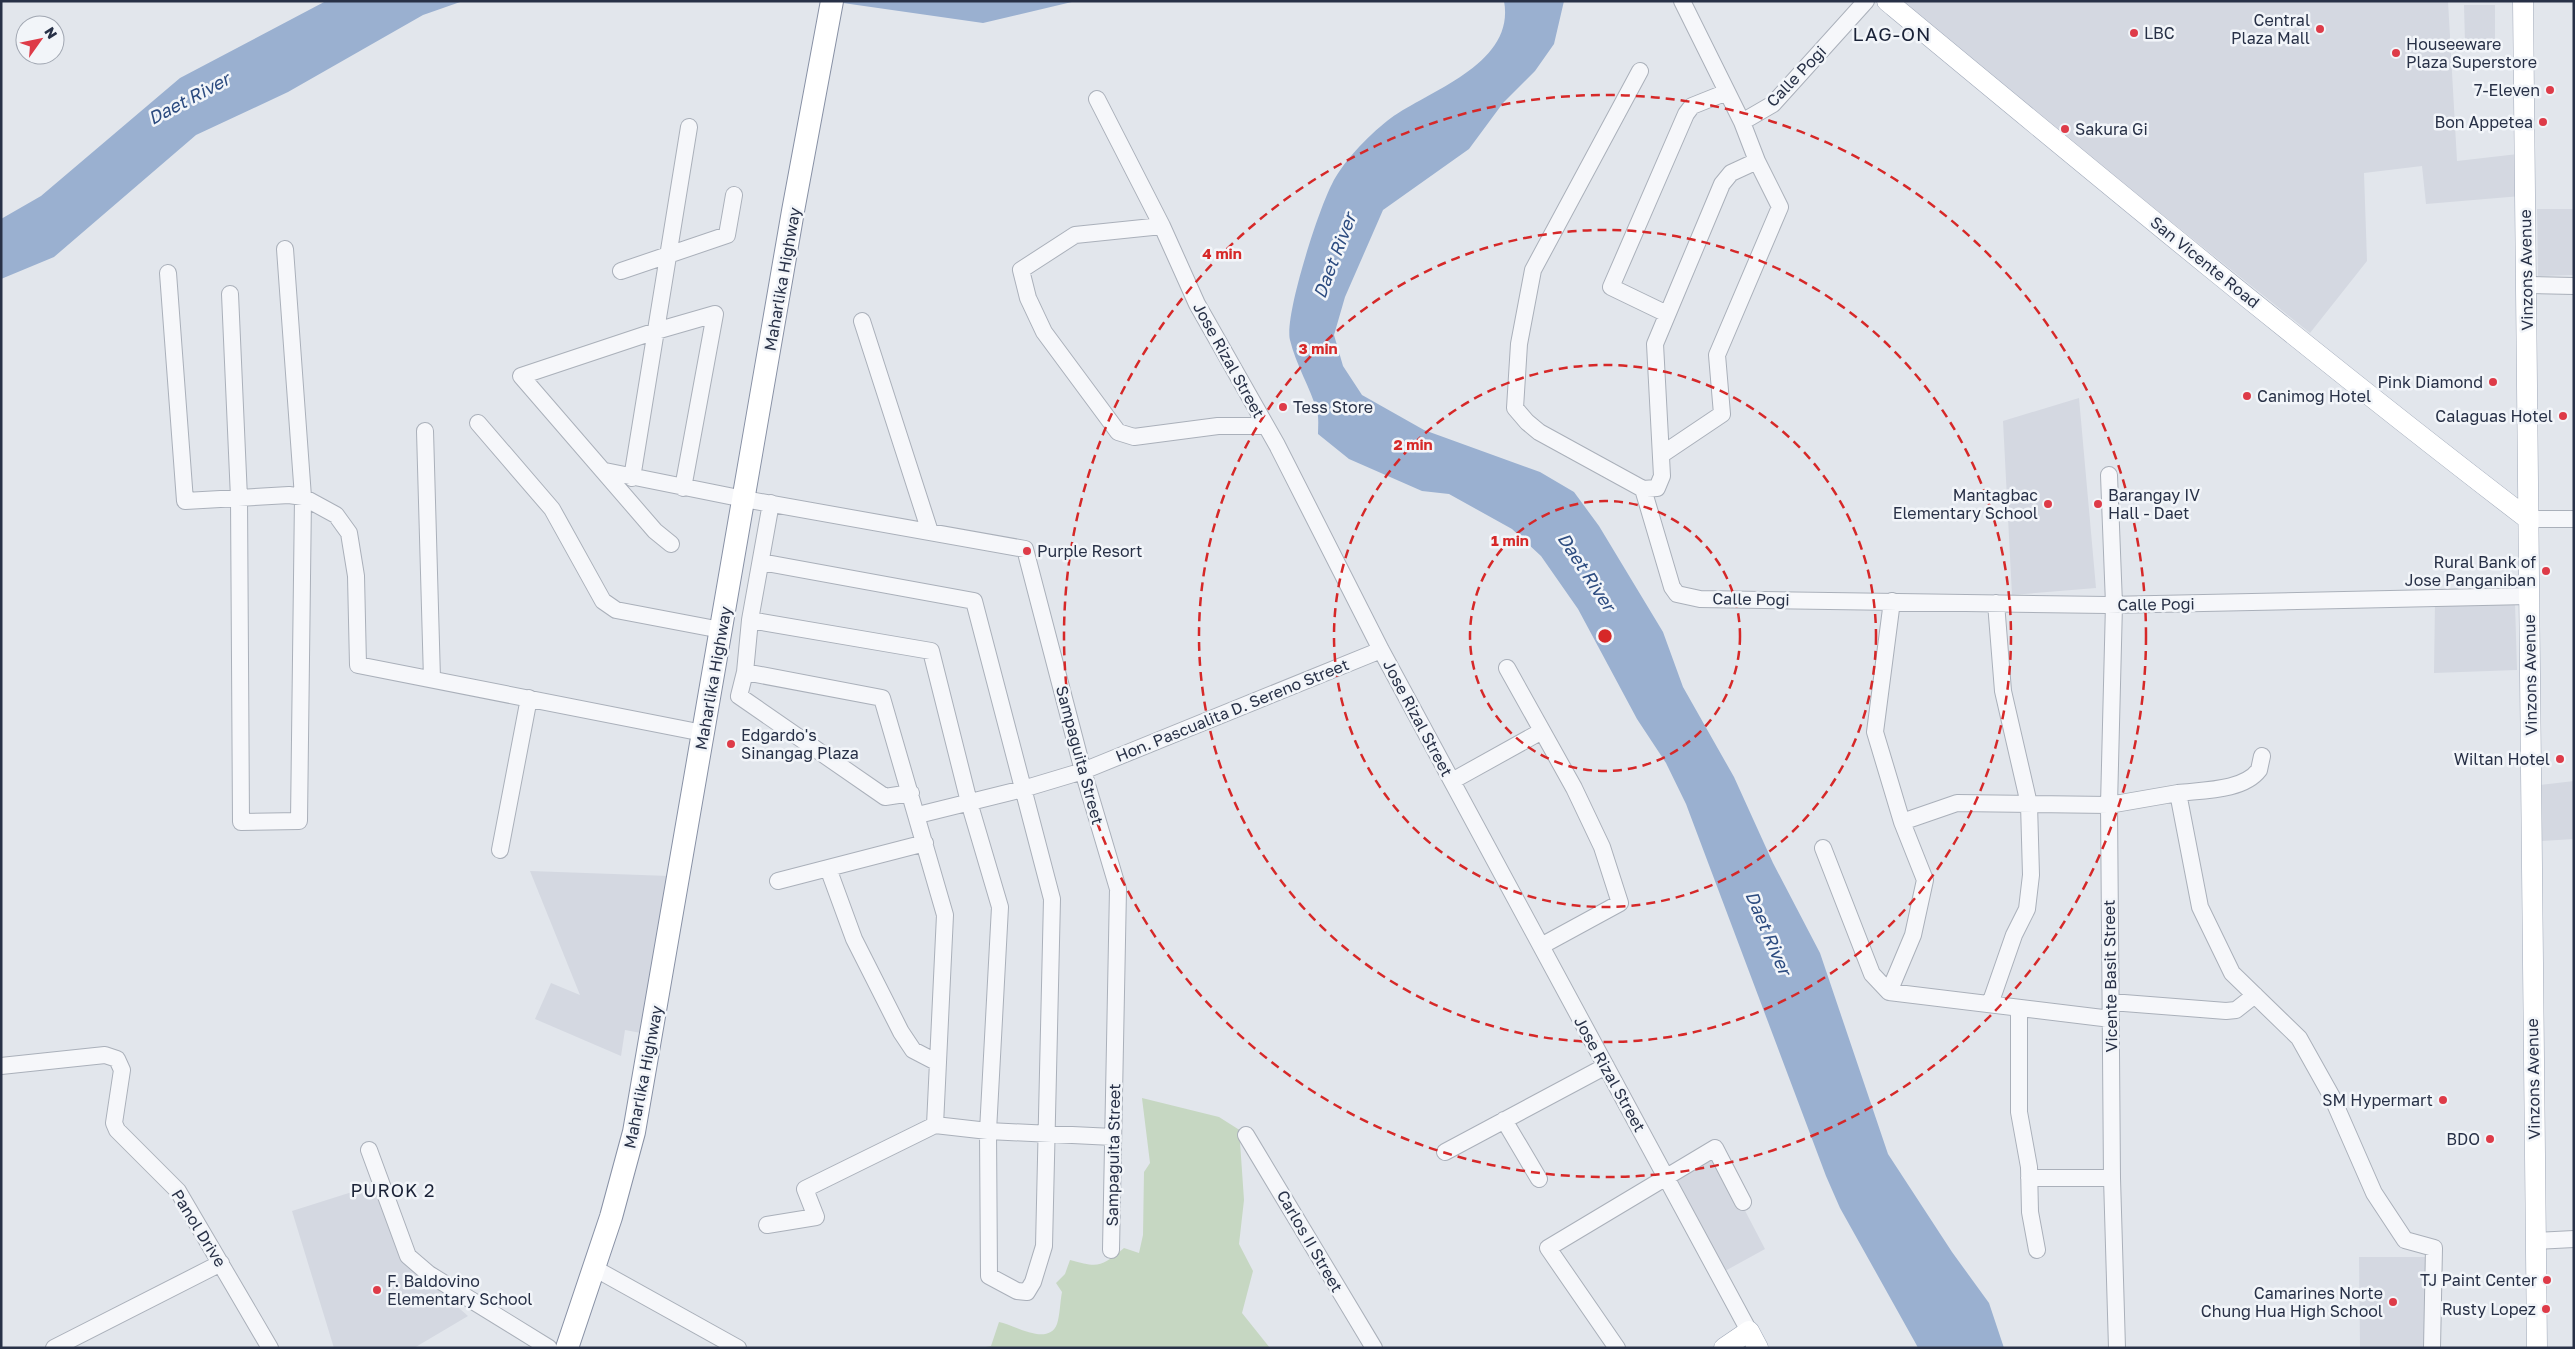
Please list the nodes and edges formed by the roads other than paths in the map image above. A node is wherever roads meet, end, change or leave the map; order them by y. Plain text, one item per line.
1 (832, 1) edge
2 (1682, 1) edge
3 (1866, 1) edge
4 (1886, 1) edge
5 (2523, 1) edge
6 (1640, 71) dead end
7 (1727, 92) junction
8 (1098, 99) dead end
9 (1742, 122) junction
10 (689, 127) dead end
11 (1757, 161) junction
12 (734, 195) dead end
13 (1162, 226) junction
14 (285, 249) dead end
15 (669, 253) junction
16 (621, 271) dead end
17 (168, 272) dead end
18 (2526, 285) junction
19 (2574, 286) edge
20 (230, 294) dead end
21 (1667, 314) junction
22 (862, 321) dead end
23 (656, 330) junction
24 (478, 423) dead end
25 (1266, 426) junction
26 (425, 431) dead end
27 (1661, 454) junction
28 (605, 471) junction
29 (2109, 475) dead end
30 (632, 478) junction
31 (683, 488) junction
32 (1643, 489) junction
33 (303, 497) junction
34 (239, 498) junction
35 (744, 500) junction
36 (771, 503) junction
37 (2528, 518) junction
38 (2574, 518) edge
39 (930, 532) junction
40 (671, 544) dead end
41 (761, 562) junction
42 (2529, 596) junction
43 (1892, 601) junction
44 (1996, 603) junction
45 (2114, 604) junction
46 (750, 620) junction
47 (721, 630) junction
48 (1381, 650) junction
49 (1507, 668) dead end
50 (745, 672) junction
51 (432, 679) junction
52 (529, 698) junction
53 (1542, 731) junction
54 (703, 733) junction
55 (2262, 756) dead end
56 (1083, 771) junction
57 (1452, 781) junction
58 (1023, 790) junction
59 (911, 793) junction
60 (2178, 793) junction
61 (969, 802) junction
62 (2029, 804) junction
63 (2109, 805) junction
64 (918, 815) junction
65 (1902, 822) junction
66 (925, 843) junction
67 (1823, 848) dead end
68 (500, 850) dead end
69 (828, 868) junction
70 (778, 881) dead end
71 (1541, 946) junction
72 (1889, 992) junction
73 (2255, 995) junction
74 (1990, 1004) junction
75 (2019, 1008) junction
76 (2111, 1011) junction
77 (938, 1063) junction
78 (1, 1066) edge
79 (1606, 1066) junction
80 (1504, 1120) junction
81 (935, 1125) junction
82 (988, 1131) junction
83 (1046, 1132) junction
84 (1246, 1135) dead end
85 (1113, 1137) junction
86 (369, 1150) dead end
87 (1445, 1152) dead end
88 (1666, 1175) junction
89 (2029, 1178) junction
90 (2112, 1178) junction
91 (1540, 1179) dead end
92 (1743, 1202) dead end
93 (767, 1225) dead end
94 (2574, 1239) edge
95 (2535, 1241) junction
96 (1111, 1250) dead end
97 (2037, 1250) dead end
98 (221, 1263) junction
99 (594, 1268) junction
100 (1754, 1339) edge
101 (54, 1348) edge
102 (270, 1348) edge
103 (549, 1348) edge
104 (567, 1348) edge
105 (738, 1348) edge
106 (1374, 1348) edge
107 (1617, 1348) edge
108 (1724, 1348) edge
109 (2117, 1348) edge
110 (2432, 1348) edge
111 (2537, 1348) edge

1 - 35 highway, Maharlika Highway
2 - 7 street
3 - 9 street, Calle Pogi
4 - 37 main road, San Vicente Road
5 - 18 main road, Vinzons Avenue
6 - 32 street
7 - 9 street
7 - 21 street
8 - 13 street, Jose Rizal Street
9 - 11 street
10 - 15 street
11 - 21 street
11 - 27 street
12 - 15 street
13 - 25 street, Jose Rizal Street
13 - 25 street
14 - 33 street
15 - 16 street
15 - 23 street
17 - 34 street
18 - 19 street
18 - 37 main road, Vinzons Avenue
20 - 34 street
21 - 27 street
22 - 39 street
23 - 28 street
23 - 30 street
23 - 31 street
24 - 47 street
25 - 48 street, Jose Rizal Street
26 - 51 street
27 - 32 street
28 - 30 street, Sampaguita Street
28 - 40 street
29 - 45 street, Vicente Basit Street
30 - 31 street, Sampaguita Street
31 - 35 street, Sampaguita Street
32 - 43 street, Calle Pogi
33 - 34 street
33 - 34 street
33 - 51 street
35 - 36 street, Sampaguita Street
35 - 47 highway, Maharlika Highway
36 - 39 street, Sampaguita Street
36 - 41 street
37 - 38 street
37 - 42 main road, Vinzons Avenue
39 - 56 street, Sampaguita Street
41 - 46 street
41 - 58 street
42 - 45 street, Calle Pogi
42 - 95 main road, Vinzons Avenue
43 - 44 street, Calle Pogi
43 - 65 street
44 - 45 street, Calle Pogi
44 - 62 street
45 - 63 street, Vicente Basit Street
46 - 50 street
46 - 61 street
47 - 54 highway, Maharlika Highway
48 - 56 street, Hon. Pascualita D. Sereno Street
48 - 57 street, Jose Rizal Street
49 - 53 street
50 - 59 street
50 - 59 street
51 - 52 street
52 - 54 street
52 - 68 street
53 - 57 street
53 - 71 street
54 - 99 highway, Maharlika Highway
55 - 60 street
56 - 58 street, Hon. Pascualita D. Sereno Street
56 - 85 street, Sampaguita Street
57 - 71 street, Jose Rizal Street
58 - 61 street, Hon. Pascualita D. Sereno Street
58 - 83 street
59 - 64 street
60 - 63 street
60 - 73 street
61 - 64 street, Hon. Pascualita D. Sereno Street
61 - 82 street
62 - 63 street
62 - 65 street
62 - 74 street
63 - 76 street, Vicente Basit Street
64 - 66 street
65 - 72 street
66 - 69 street
66 - 77 street
67 - 72 street
69 - 70 street
69 - 77 street
71 - 79 street, Jose Rizal Street
72 - 74 street
73 - 76 street
73 - 110 street
74 - 75 street
75 - 76 street
75 - 89 street
76 - 90 street, Vicente Basit Street
77 - 81 street
78 - 98 street, Panol Drive
79 - 80 street
79 - 88 street, Jose Rizal Street
80 - 87 street
80 - 91 street
81 - 82 street
81 - 93 street
82 - 83 street
82 - 83 street
83 - 85 street
84 - 106 street, Carlos II Street
85 - 96 street, Sampaguita Street
86 - 103 street
88 - 92 street
88 - 100 street, Jose Rizal Street
88 - 107 street
89 - 90 street
89 - 97 street
90 - 109 street, Vicente Basit Street
94 - 95 street
95 - 111 main road, Vinzons Avenue
98 - 101 street
98 - 102 street, Panol Drive
99 - 104 highway, Maharlika Highway
99 - 105 street
100 - 108 main road

